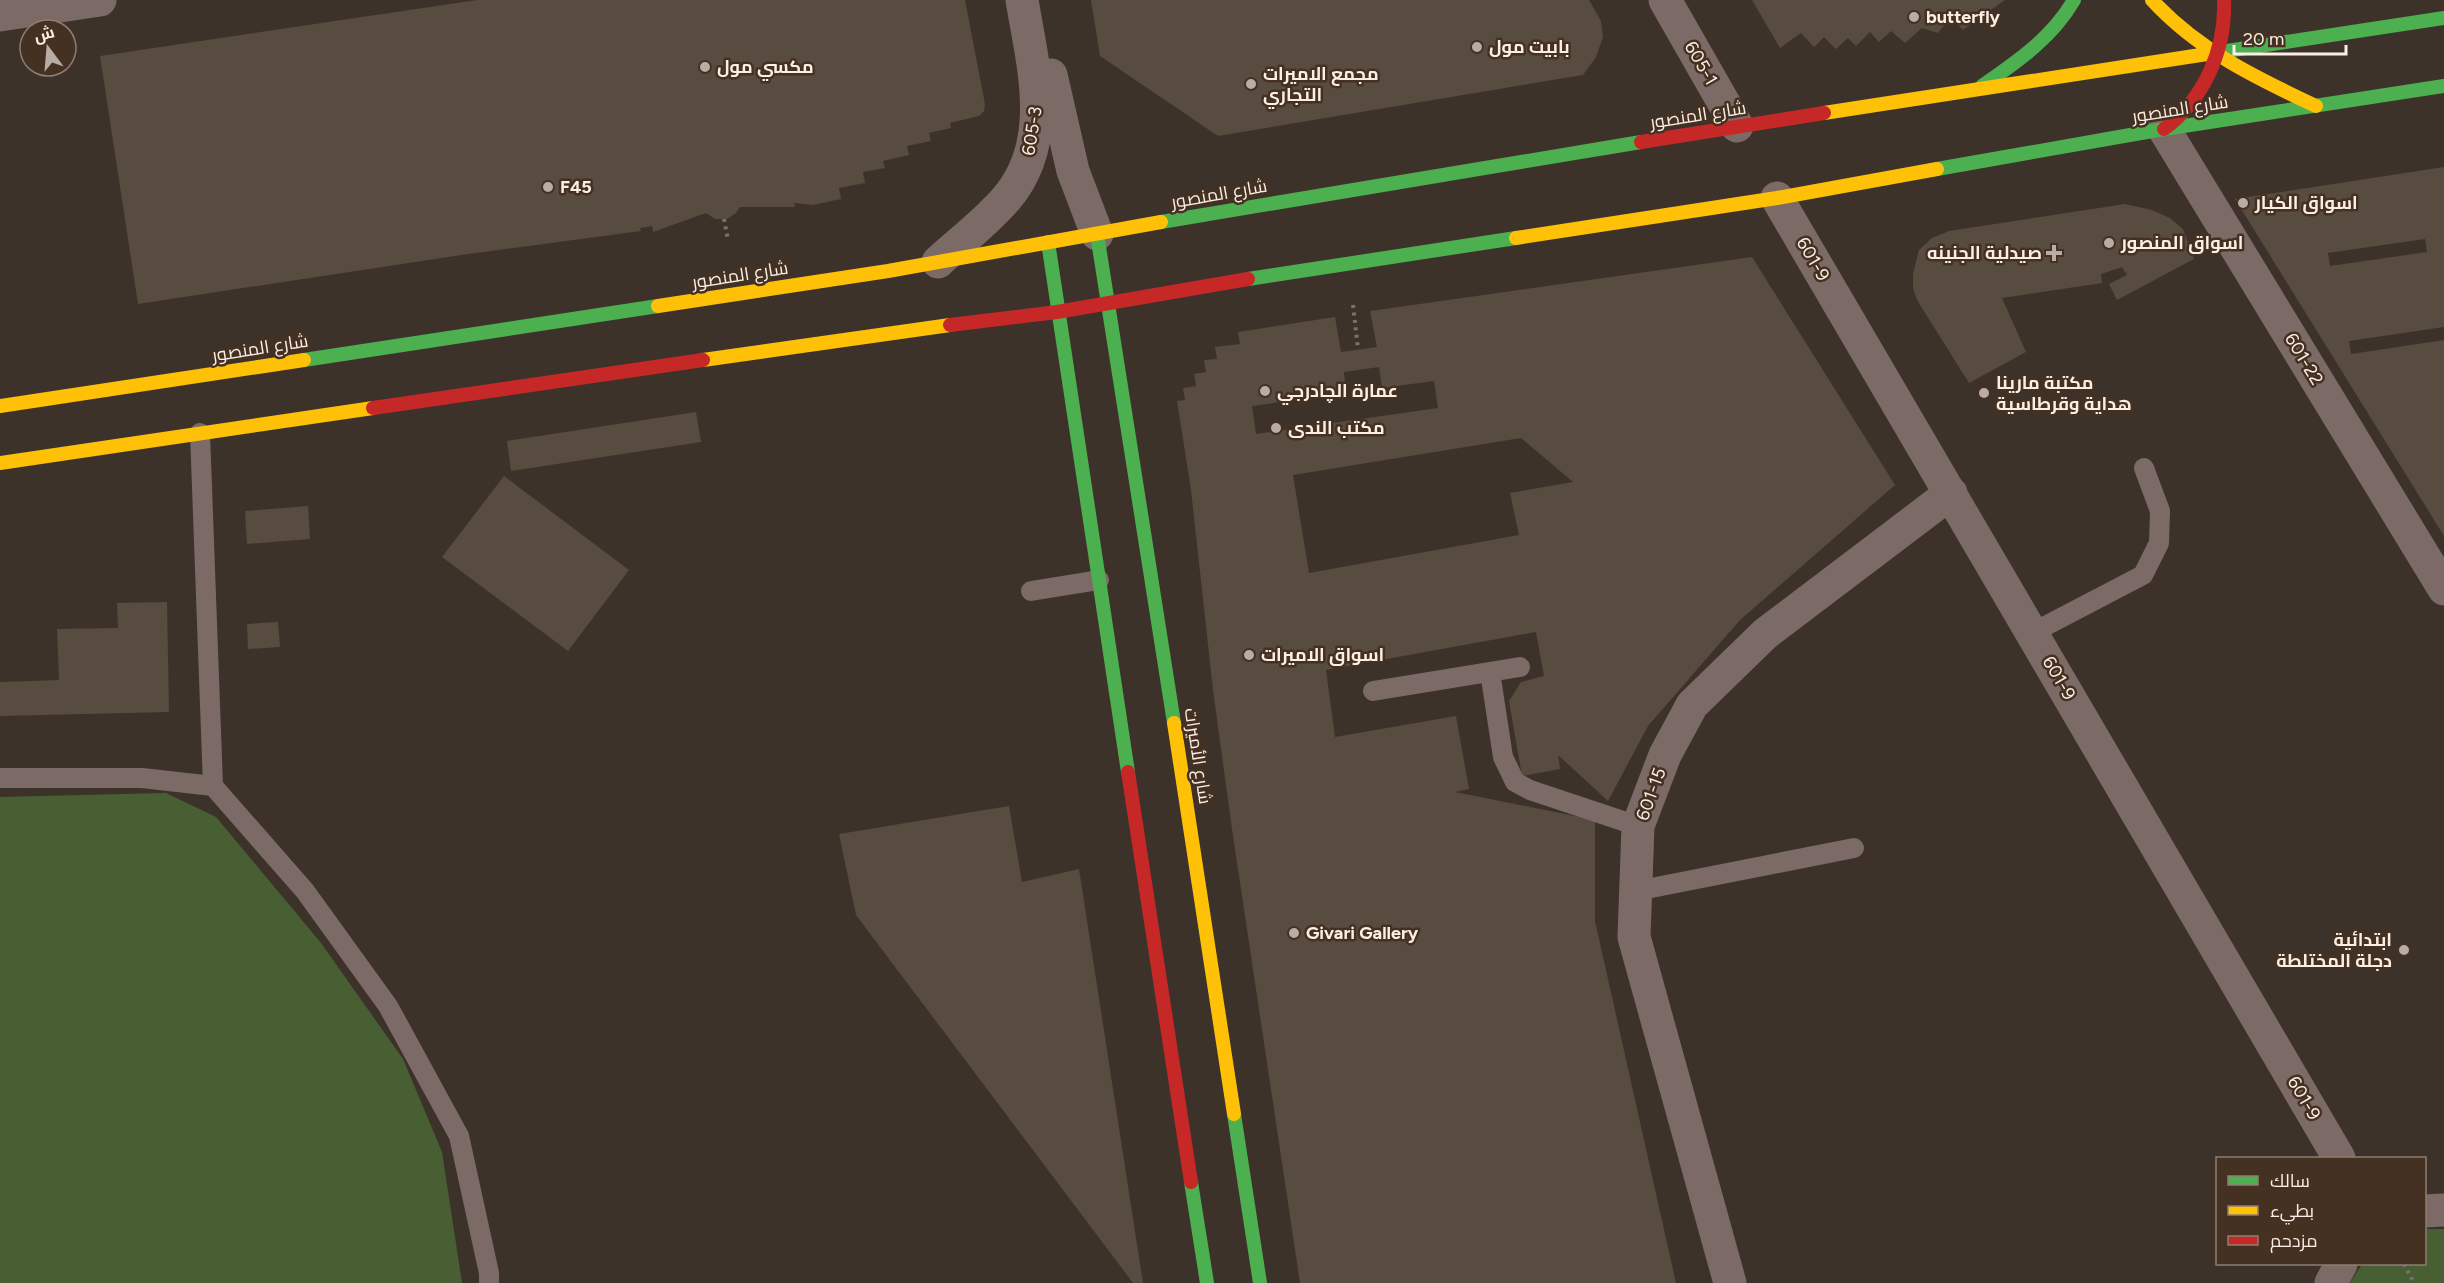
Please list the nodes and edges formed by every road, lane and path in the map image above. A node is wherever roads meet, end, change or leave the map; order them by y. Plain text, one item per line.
1 (100, 0) edge
2 (1022, 0) edge
3 (1038, 0) edge
4 (1665, 0) edge
5 (2074, 0) edge
6 (2151, 0) edge
7 (2224, 0) edge
8 (0, 15) edge
9 (2444, 18) edge
10 (2216, 53) junction
11 (2444, 86) edge
12 (1977, 90) junction
13 (2316, 106) junction
14 (1737, 126) junction
15 (2164, 129) junction
16 (1777, 198) junction
17 (724, 219) dead end
18 (1097, 234) junction
19 (728, 240) dead end
20 (1048, 242) junction
21 (938, 262) junction
22 (1108, 303) junction
23 (1353, 305) dead end
24 (1057, 312) junction
25 (1358, 349) dead end
26 (0, 406) edge
27 (200, 433) junction
28 (0, 463) edge
29 (2144, 468) dead end
30 (1951, 493) junction
31 (1099, 580) junction
32 (2444, 589) edge
33 (1031, 591) dead end
34 (2032, 633) junction
35 (1520, 667) dead end
36 (1490, 672) junction
37 (1373, 692) dead end
38 (0, 778) edge
39 (213, 786) junction
40 (1638, 826) junction
41 (1854, 848) dead end
42 (1636, 891) junction
43 (2338, 1157) edge
44 (2444, 1210) edge
45 (2426, 1211) edge
46 (2340, 1265) edge
47 (2405, 1265) edge
48 (489, 1283) edge
49 (1207, 1283) edge
50 (1260, 1283) edge
51 (1730, 1283) edge
52 (2331, 1283) edge
53 (2414, 1283) edge

1 - 8 street
2 - 21 street, 605-3
3 - 18 street, 605-3
4 - 14 street, 605-1
5 - 12 main road
6 - 10 main road
7 - 10 main road
9 - 10 main road, شارع المنصور
10 - 12 main road, شارع المنصور
10 - 13 main road
10 - 15 main road
11 - 13 main road, شارع المنصور
12 - 14 main road, شارع المنصور
13 - 15 main road, شارع المنصور
14 - 18 main road, شارع المنصور
15 - 16 main road, شارع المنصور
15 - 32 street, 601-22
16 - 22 main road, شارع المنصور
16 - 30 street, 601-9
17 - 19 path
18 - 20 main road, شارع المنصور
18 - 22 main road, شارع الأميرات
20 - 21 main road, شارع المنصور
20 - 24 main road
21 - 26 main road, شارع المنصور
22 - 24 main road, شارع المنصور
22 - 50 main road, شارع الأميرات
23 - 25 path
24 - 27 main road, شارع المنصور
24 - 31 main road
27 - 28 main road, شارع المنصور
27 - 39 lane
29 - 34 lane
30 - 34 street, 601-9
30 - 40 street, 601-15
31 - 33 lane
31 - 49 main road
34 - 43 street, 601-9
35 - 36 lane
36 - 37 lane
36 - 40 lane
38 - 39 lane
39 - 48 lane
40 - 42 street, 601-15
41 - 42 lane
42 - 51 street, 601-15
44 - 45 street
46 - 52 street
47 - 53 path

